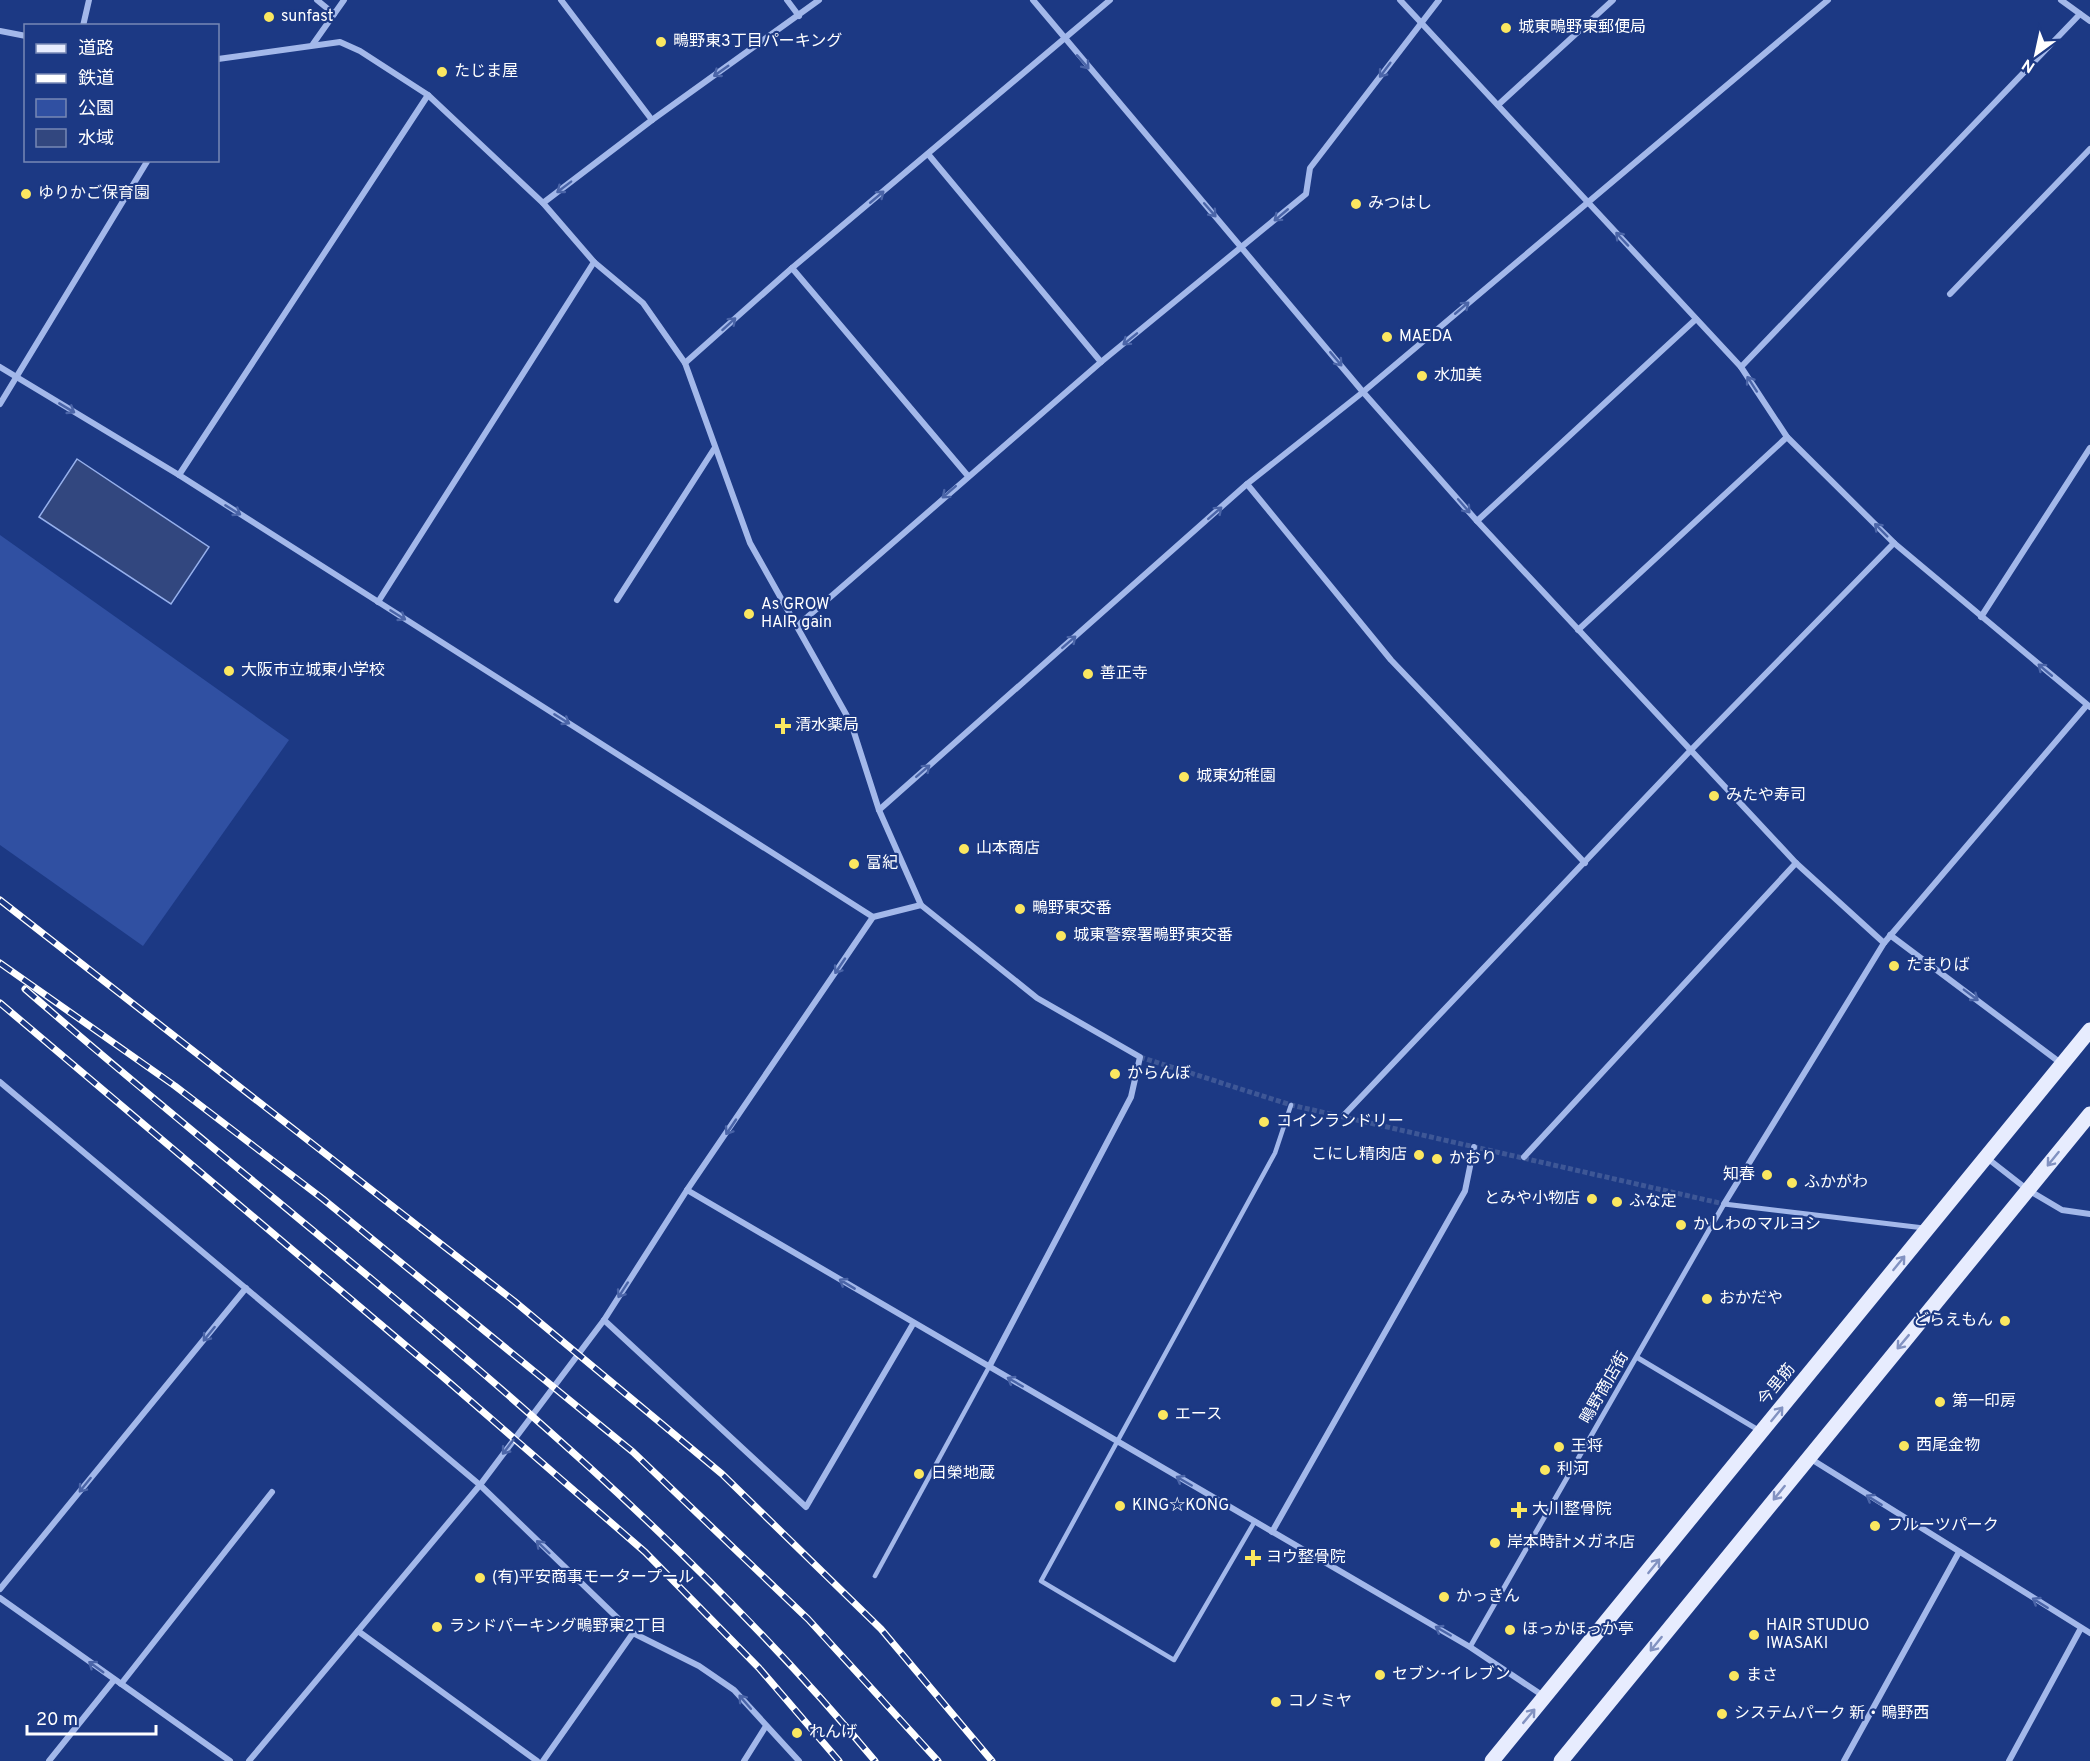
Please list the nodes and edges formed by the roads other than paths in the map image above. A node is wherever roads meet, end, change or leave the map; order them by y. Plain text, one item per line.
1 (89, 0) edge
2 (317, 0) edge
3 (344, 0) edge
4 (561, 0) edge
5 (787, 0) edge
6 (819, 0) edge
7 (1033, 0) edge
8 (1110, 0) edge
9 (1400, 0) edge
10 (1439, 0) edge
11 (1613, 0) edge
12 (1828, 0) edge
13 (2061, 0) edge
14 (334, 14) junction
15 (2080, 14) junction
16 (799, 15) junction
17 (2090, 21) edge
18 (1420, 23) junction
19 (83, 24) edge
20 (0, 31) edge
21 (24, 36) edge
22 (1064, 39) junction
23 (313, 44) junction
24 (219, 59) edge
25 (428, 95) junction
26 (1498, 105) junction
27 (652, 120) junction
28 (2090, 149) edge
29 (928, 154) junction
30 (147, 162) edge
31 (1587, 201) junction
32 (543, 203) junction
33 (1242, 248) junction
34 (594, 262) junction
35 (792, 268) junction
36 (1950, 294) dead end
37 (1696, 319) junction
38 (1101, 362) junction
39 (685, 363) junction
40 (0, 367) edge
41 (1741, 368) junction
42 (17, 377) junction
43 (1363, 392) junction
44 (0, 404) edge
45 (1787, 437) junction
46 (2090, 448) edge
47 (714, 449) junction
48 (179, 476) junction
49 (968, 476) junction
50 (1247, 484) junction
51 (1477, 521) junction
52 (1894, 543) junction
53 (617, 600) dead end
54 (378, 602) junction
55 (1981, 617) junction
56 (797, 626) junction
57 (1578, 630) junction
58 (2089, 706) edge
59 (1689, 752) junction
60 (879, 810) junction
61 (1585, 863) junction
62 (1796, 863) junction
63 (921, 905) junction
64 (873, 917) junction
65 (1890, 934) junction
66 (1884, 943) junction
67 (2090, 1030) edge
68 (2062, 1064) junction
69 (0, 1082) edge
70 (1291, 1105) dead end
71 (2090, 1114) edge
72 (1344, 1115) dead end
73 (1474, 1147) dead end
74 (1524, 1157) dead end
75 (1986, 1157) junction
76 (687, 1190) junction
77 (2028, 1190) junction
78 (1724, 1204) junction
79 (2090, 1214) edge
80 (1927, 1229) junction
81 (246, 1288) junction
82 (604, 1320) junction
83 (913, 1324) junction
84 (1638, 1358) junction
85 (989, 1367) junction
86 (1762, 1432) junction
87 (1116, 1442) junction
88 (1808, 1457) junction
89 (480, 1485) junction
90 (272, 1492) dead end
91 (1255, 1521) junction
92 (1272, 1532) junction
93 (1959, 1552) junction
94 (875, 1576) dead end
95 (0, 1589) edge
96 (0, 1598) edge
97 (2081, 1628) junction
98 (358, 1631) junction
99 (633, 1633) junction
100 (2090, 1633) edge
101 (1470, 1647) junction
102 (114, 1680) junction
103 (121, 1684) junction
104 (1545, 1697) junction
105 (766, 1726) junction
106 (49, 1761) edge
107 (230, 1761) edge
108 (249, 1761) edge
109 (537, 1761) edge
110 (543, 1761) edge
111 (744, 1761) edge
112 (799, 1761) edge
113 (1492, 1761) edge
114 (1561, 1761) edge
115 (1844, 1761) edge
116 (2008, 1761) edge

1 - 19 street
2 - 14 street
3 - 14 street
4 - 27 street
5 - 16 street
6 - 16 street
7 - 22 street
8 - 22 street
9 - 18 street
10 - 18 street
11 - 26 street
12 - 31 street
13 - 15 street
14 - 23 street
15 - 17 street
15 - 41 street
16 -> 27 street
18 - 26 street
18 -> 33 street
20 - 21 street
22 - 29 street
22 -> 33 street
23 - 24 street
23 - 25 street
25 - 32 street
25 - 48 street
26 - 31 street
27 -> 32 street
28 - 36 street
35 -> 29 street
29 - 38 street
30 - 42 street
37 -> 31 street
43 -> 31 street
32 - 34 street
33 -> 38 street
33 -> 43 street
34 - 39 street
34 - 54 street
39 -> 35 street
35 - 49 street
37 - 41 street
37 - 51 street
38 - 49 street
39 - 47 street
40 - 42 street
45 -> 41 street
42 - 44 street
42 -> 48 street
43 - 50 street
43 -> 51 street
52 -> 45 street
45 - 57 street
46 - 55 street
47 - 53 street
47 - 56 street
48 -> 54 street
49 -> 56 street
60 -> 50 street
50 - 61 street
51 - 57 street
52 - 55 street
52 - 59 street
54 -> 64 street
58 -> 55 street
56 - 60 street
57 - 59 street
58 - 65 street
59 - 61 street
59 - 62 street
60 - 63 street
61 - 72 street
62 - 66 street
62 - 74 street
63 - 64 street
63 - 85 street
64 -> 76 street
65 - 66 street
65 -> 68 street
66 - 78 street
67 - 68 main road, 今里筋
68 - 75 main road, 今里筋
69 - 81 street
70 - 87 lane
71 -> 77 main road
73 - 92 street
75 - 77 street
75 - 80 main road, 今里筋
76 -> 82 street
83 -> 76 street
77 - 79 street
77 -> 88 main road
78 - 80 street
78 - 84 street, 鴫野商店街
86 -> 80 main road, 今里筋
81 - 89 street
81 -> 95 street
82 - 83 street
82 -> 89 street
83 - 85 street
84 - 86 street
84 - 101 street, 鴫野商店街
87 -> 85 street
85 - 94 lane
104 -> 86 main road, 今里筋
91 -> 87 street
87 - 91 lane
93 -> 88 street
88 -> 114 main road
89 - 98 street
99 -> 89 street
90 - 103 street
91 - 92 street
101 -> 92 street
97 -> 93 street
93 - 115 street
102 -> 96 street
97 - 100 street
97 - 116 street
98 - 108 street
98 - 109 street
105 -> 99 street
99 - 110 street
101 - 104 street
102 - 103 street
102 - 106 street
103 - 107 street
113 -> 104 main road, 今里筋
105 - 111 street
105 - 112 street

